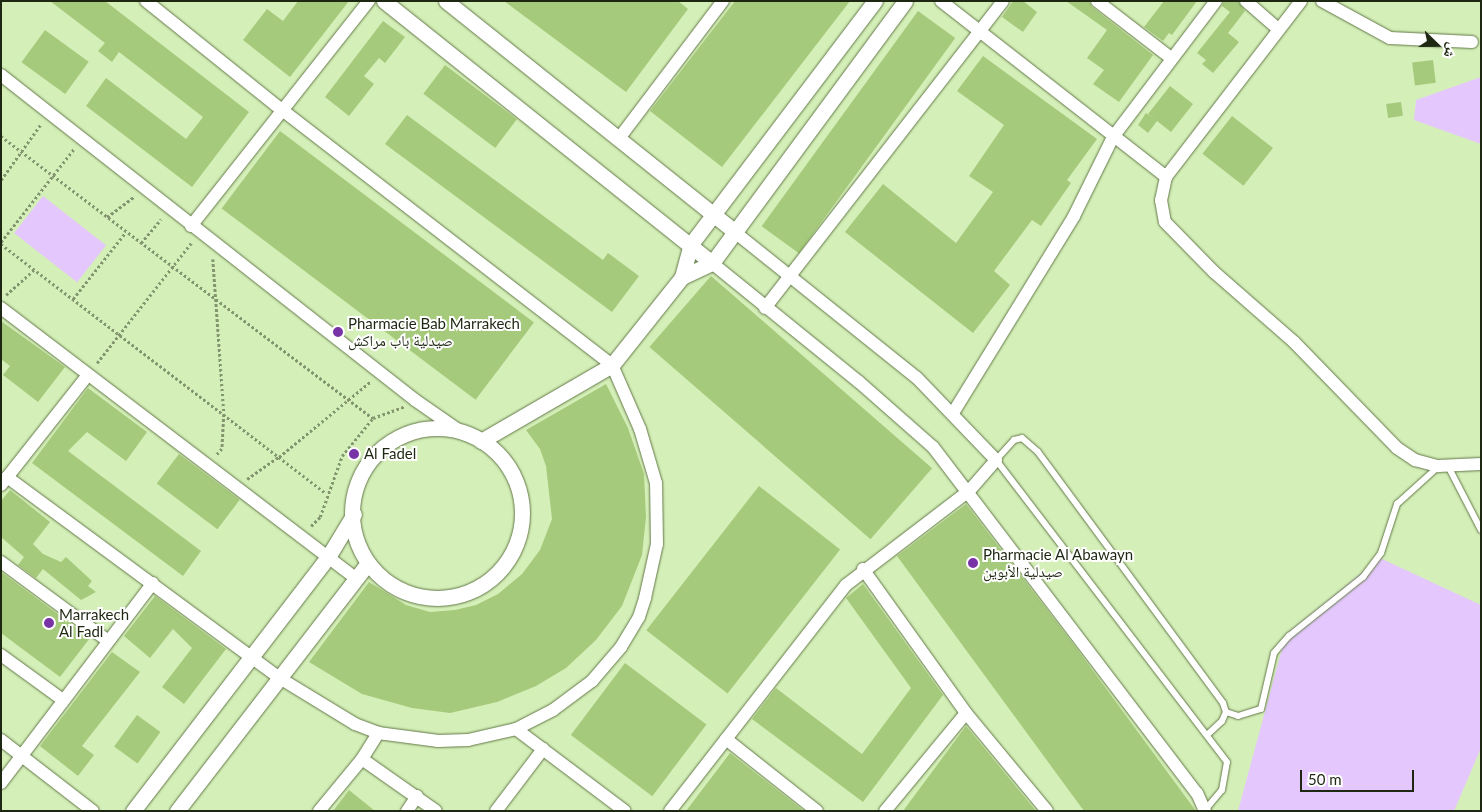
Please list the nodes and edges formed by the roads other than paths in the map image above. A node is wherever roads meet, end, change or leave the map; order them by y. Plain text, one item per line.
1 (146, 1) edge
2 (369, 1) edge
3 (384, 1) edge
4 (446, 1) edge
5 (723, 1) edge
6 (875, 1) edge
7 (905, 1) edge
8 (940, 1) edge
9 (1003, 1) edge
10 (1096, 1) edge
11 (1216, 1) edge
12 (1246, 1) edge
13 (1301, 1) edge
14 (1322, 1) edge
15 (1278, 29) junction
16 (979, 32) junction
17 (1472, 42) dead end
18 (1171, 58) junction
19 (1, 75) edge
20 (283, 111) junction
21 (620, 137) junction
22 (1113, 137) junction
23 (1166, 177) junction
24 (713, 214) junction
25 (195, 229) junction
26 (735, 232) junction
27 (691, 244) junction
28 (712, 263) junction
29 (682, 277) junction
30 (790, 277) junction
31 (1, 308) edge
32 (765, 308) junction
33 (612, 365) junction
34 (88, 375) junction
35 (953, 413) junction
36 (464, 434) junction
37 (481, 440) junction
38 (996, 460) junction
39 (1481, 464) edge
40 (1443, 466) junction
41 (4, 481) edge
42 (969, 491) junction
43 (354, 514) junction
44 (1481, 530) edge
45 (328, 558) junction
46 (1, 562) edge
47 (367, 564) junction
48 (863, 569) junction
49 (356, 578) junction
50 (153, 583) junction
51 (108, 641) junction
52 (1, 655) edge
53 (252, 656) junction
54 (278, 676) junction
55 (63, 700) junction
56 (1226, 712) junction
57 (966, 714) junction
58 (516, 729) junction
59 (378, 733) junction
60 (1208, 734) junction
61 (726, 739) junction
62 (1, 740) edge
63 (543, 749) junction
64 (22, 755) junction
65 (362, 759) junction
66 (1, 782) edge
67 (417, 796) junction
68 (1205, 810) edge
69 (93, 811) edge
70 (133, 811) edge
71 (177, 811) edge
72 (319, 811) edge
73 (406, 811) edge
74 (436, 811) edge
75 (496, 811) edge
76 (625, 811) edge
77 (670, 811) edge
78 (817, 811) edge
79 (885, 811) edge
80 (1047, 811) edge

1 - 20 street
2 - 20 street
3 - 27 street
4 - 21 street
5 - 21 street
6 - 24 street
7 - 26 street
8 - 16 street
9 - 16 street
10 - 18 street
11 - 18 street
12 - 15 street
13 - 15 street
14 - 17 street
15 - 23 street
16 - 22 street
16 - 30 street
18 - 22 street
19 - 25 street
20 - 25 street
20 - 33 street
21 - 24 street
22 - 23 street
22 - 35 street
23 - 40 street
24 - 26 street
24 - 27 street
25 - 36 street
26 - 28 street
26 - 30 street
27 - 28 street
27 - 29 street
28 - 29 street
28 - 32 street
29 - 33 street
30 - 32 street
30 - 35 street
31 - 34 street
32 - 42 street
33 - 37 street
33 - 58 street
34 - 41 street
34 - 45 street
35 - 38 street
36 - 37 street
36 - 43 street
37 - 47 street
38 - 42 street
38 - 56 lane
38 - 60 lane
39 - 40 street
40 - 44 lane
40 - 56 lane
41 - 50 street
42 - 48 street
42 - 68 street
43 - 45 street
43 - 47 street
45 - 49 street
45 - 53 street
46 - 51 street
47 - 49 street
48 - 57 street
48 - 61 street
49 - 54 street
50 - 51 street
50 - 53 street
51 - 55 street
52 - 55 street
53 - 54 street
53 - 70 street
54 - 59 street
54 - 71 street
55 - 64 street
56 - 60 lane
57 - 79 street
57 - 80 street
58 - 59 street
58 - 63 street
59 - 65 street
60 - 68 lane
61 - 77 street
61 - 78 street
62 - 64 street
63 - 75 street
63 - 76 street
64 - 66 street
64 - 69 street
65 - 67 street
65 - 72 street
67 - 73 street
67 - 74 street

